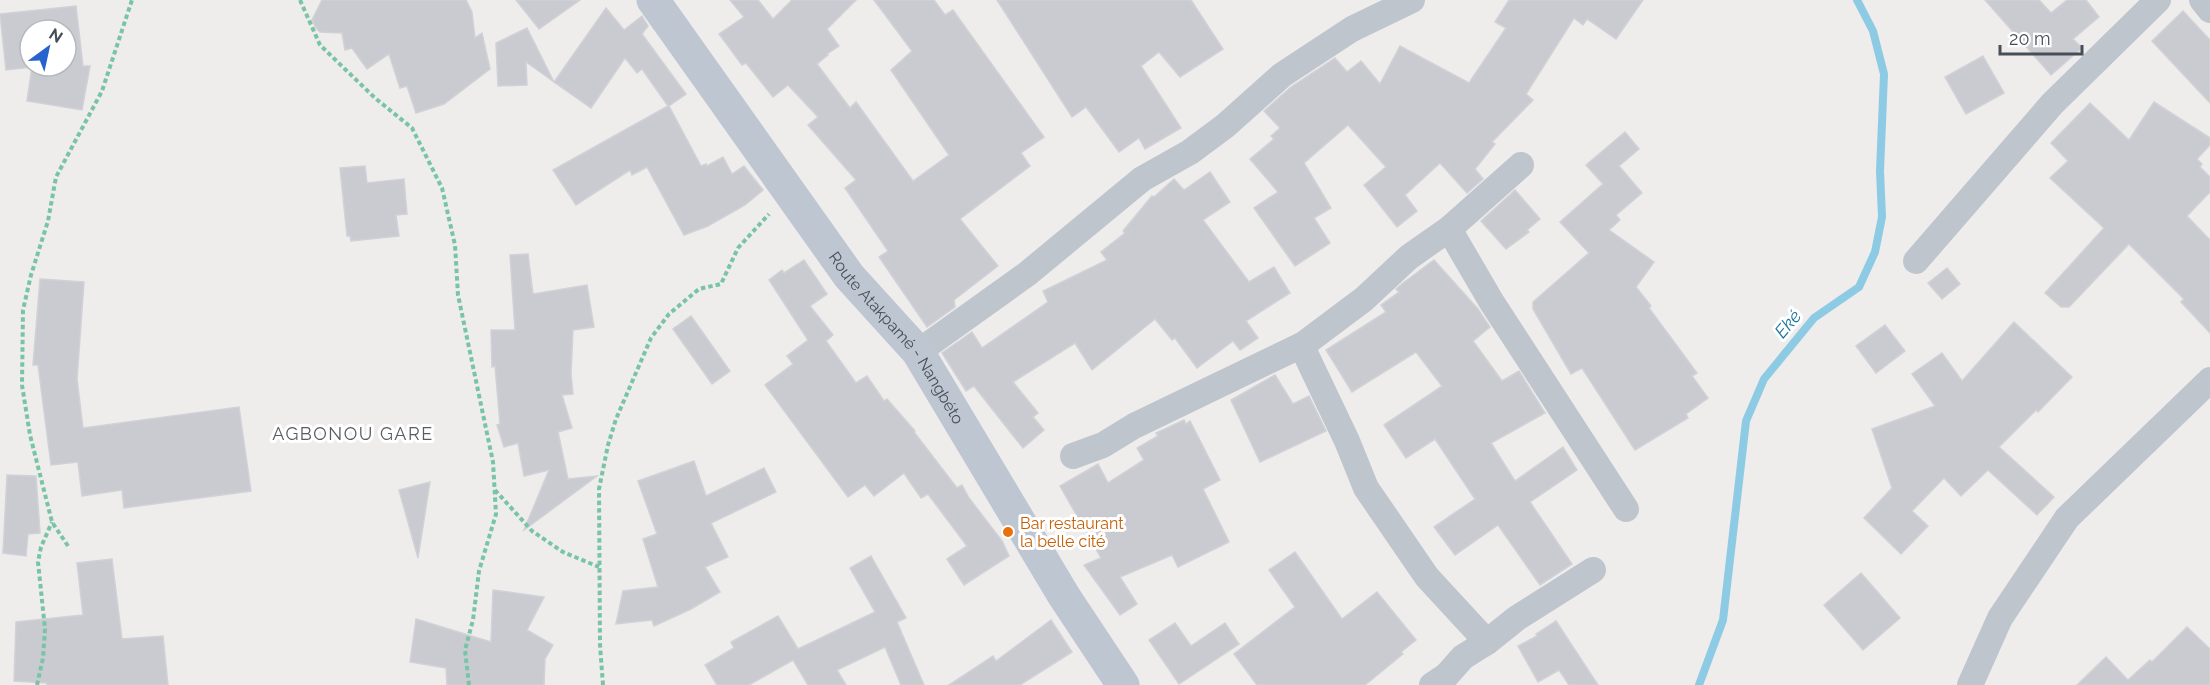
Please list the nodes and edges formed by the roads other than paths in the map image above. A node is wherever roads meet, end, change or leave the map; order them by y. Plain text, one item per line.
1 (654, 0) edge
2 (1412, 0) edge
3 (2158, 0) edge
4 (2202, 0) edge
5 (2210, 10) edge
6 (1521, 165) dead end
7 (1449, 229) junction
8 (1916, 261) dead end
9 (1304, 345) junction
10 (918, 352) junction
11 (2210, 380) edge
12 (1073, 456) dead end
13 (1626, 509) dead end
14 (1593, 570) dead end
15 (1487, 642) junction
16 (1124, 685) edge
17 (1432, 685) edge
18 (1970, 685) edge

1 - 10 main road, Route Atakpamé - Nangbéto
2 - 10 street
3 - 8 street
4 - 5 street
6 - 7 street
7 - 9 street
7 - 13 street
9 - 12 street
9 - 15 street
10 - 16 main road, Route Atakpamé - Nangbéto
11 - 18 street
14 - 15 street
15 - 17 street

